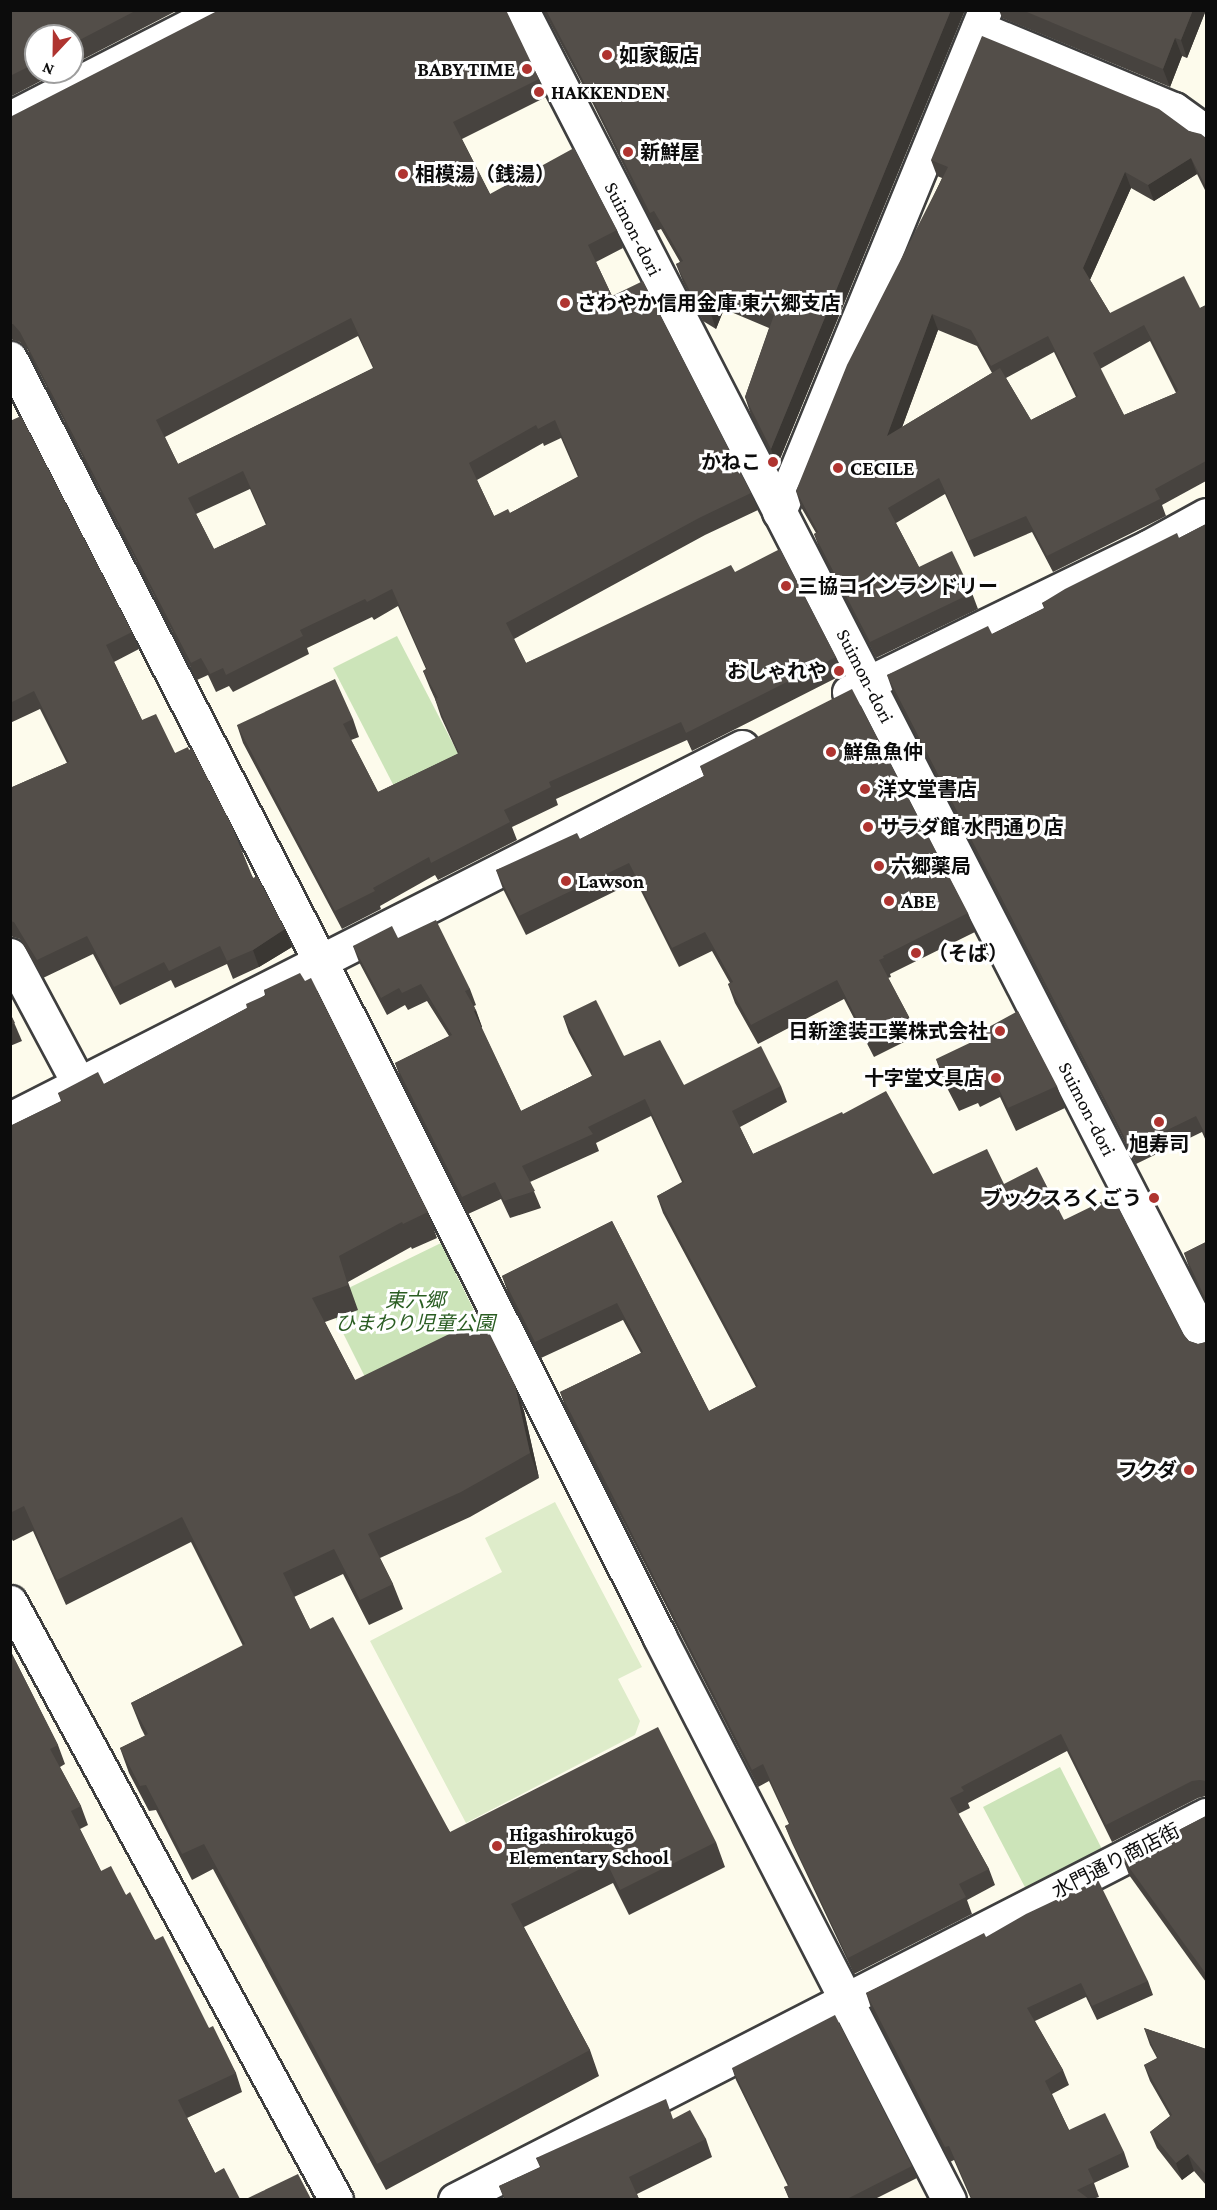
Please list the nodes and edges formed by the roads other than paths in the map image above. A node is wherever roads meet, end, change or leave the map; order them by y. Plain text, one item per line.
1 (220, 10) edge
2 (522, 10) edge
3 (982, 19) edge
4 (10, 118) edge
5 (1206, 132) edge
6 (10, 358) edge
7 (779, 512) junction
8 (1206, 516) edge
9 (869, 683) junction
10 (826, 704) edge
11 (764, 736) edge
12 (10, 955) edge
13 (319, 962) junction
14 (79, 1084) junction
15 (10, 1119) edge
16 (1206, 1342) edge
17 (10, 1602) edge
18 (1206, 1815) edge
19 (846, 1999) junction
20 (336, 2199) edge
21 (455, 2199) edge
22 (949, 2199) edge

1 - 4 street
2 - 7 street, Suimon-dori
3 - 5 street
3 - 7 street
6 - 13 street
7 - 9 street, Suimon-dori
8 - 9 street
9 - 10 street
9 - 16 street, Suimon-dori
11 - 13 street
12 - 14 street
13 - 14 street
13 - 19 street
14 - 15 street
17 - 20 street
18 - 19 street, 水門通り商店街
19 - 21 street, 水門通り商店街
19 - 22 street

